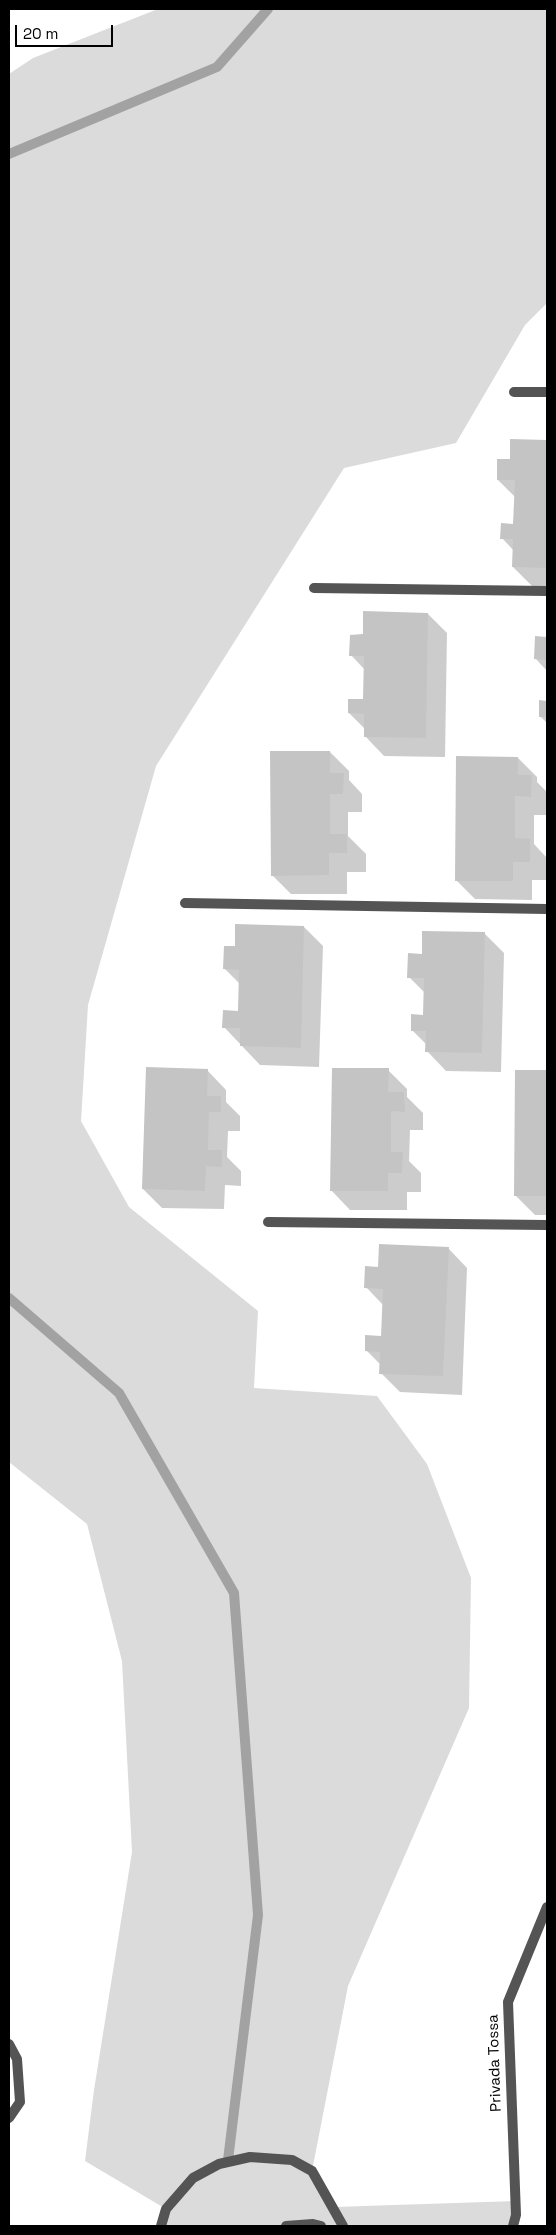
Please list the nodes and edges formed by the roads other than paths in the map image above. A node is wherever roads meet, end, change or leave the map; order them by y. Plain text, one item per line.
1 (514, 392) dead end
2 (547, 392) edge
3 (314, 588) dead end
4 (547, 591) edge
5 (185, 903) dead end
6 (547, 908) edge
7 (268, 1222) dead end
8 (547, 1225) edge
9 (547, 1907) edge
10 (9, 2044) edge
11 (9, 2118) edge
12 (161, 2226) edge
13 (286, 2226) edge
14 (321, 2226) edge
15 (343, 2226) edge
16 (514, 2226) edge

1 - 2 street
3 - 4 street
5 - 6 street
7 - 8 street
9 - 16 street, Privada Tossa
10 - 11 street
12 - 15 street
13 - 14 street

